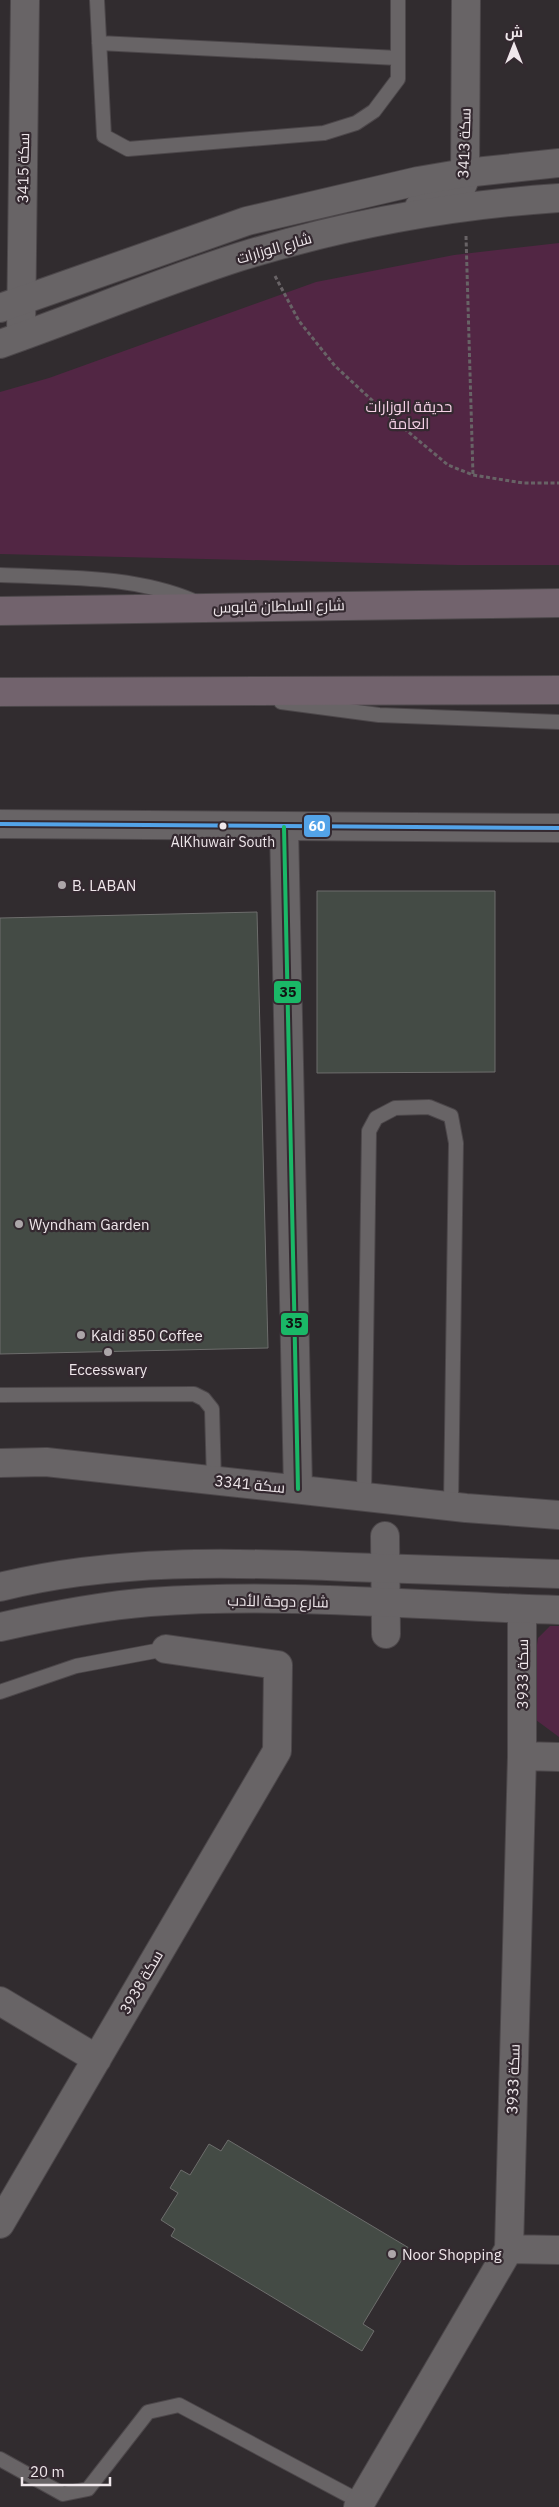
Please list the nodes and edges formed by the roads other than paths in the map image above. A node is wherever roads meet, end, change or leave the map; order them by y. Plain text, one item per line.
1 (25, 0) edge
2 (97, 0) edge
3 (398, 0) edge
4 (466, 0) edge
5 (99, 43) junction
6 (398, 58) junction
7 (559, 163) edge
8 (465, 173) junction
9 (559, 198) edge
10 (343, 229) junction
11 (10, 304) edge
12 (10, 340) edge
13 (0, 575) edge
14 (559, 603) edge
15 (209, 607) junction
16 (0, 611) edge
17 (559, 690) edge
18 (231, 691) junction
19 (0, 692) edge
20 (559, 722) edge
21 (0, 824) edge
22 (284, 827) junction
23 (559, 828) edge
24 (0, 1395) edge
25 (0, 1463) edge
26 (214, 1481) junction
27 (298, 1489) junction
28 (364, 1497) junction
29 (451, 1505) junction
30 (559, 1515) edge
31 (385, 1536) dead end
32 (385, 1568) junction
33 (559, 1574) edge
34 (0, 1587) edge
35 (385, 1604) junction
36 (522, 1609) junction
37 (559, 1610) edge
38 (0, 1627) edge
39 (386, 1634) dead end
40 (166, 1649) joint
41 (0, 1692) edge
42 (522, 1756) junction
43 (559, 1757) edge
44 (0, 2002) edge
45 (97, 2059) junction
46 (2, 2218) edge
47 (509, 2249) junction
48 (559, 2250) edge
49 (0, 2459) edge
50 (359, 2504) edge

1 - 11 street, سكة 3415
2 - 5 lane
3 - 6 lane
4 - 8 street, سكة 3413
5 - 6 lane
5 - 6 lane
7 - 8 street, شارع الوزارات
8 - 10 street, سكة 3413
8 - 11 street, شارع الوزارات
9 - 10 street, شارع الوزارات
10 - 12 street, شارع الوزارات
11 - 12 street, سكة 3415
13 - 15 lane
14 - 15 highway, شارع السلطان قابوس
15 - 16 highway, شارع السلطان قابوس
17 - 18 highway
18 - 19 highway
18 - 20 lane
21 - 22 street
22 - 23 street
22 - 27 street
24 - 26 lane
25 - 26 street, سكة 3341
26 - 27 street, سكة 3341
27 - 28 street, سكة 3341
28 - 29 street, سكة 3341
28 - 29 lane
29 - 30 street, سكة 3341
31 - 32 street
32 - 33 street
32 - 34 street
32 - 35 street
35 - 36 street, شارع دوحة الأدب
35 - 38 street, شارع دوحة الأدب
35 - 39 street
36 - 37 street, شارع دوحة الأدب
36 - 42 street, سكة 3933
40 - 41 lane
40 - 45 street, سكة 3938
42 - 43 street
42 - 47 street, سكة 3933
44 - 45 street
45 - 46 street, سكة 3938
47 - 48 street
47 - 50 street, سكة 3933
49 - 50 lane

